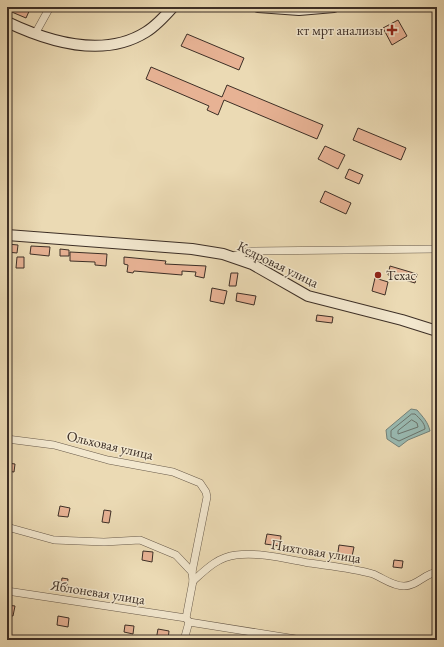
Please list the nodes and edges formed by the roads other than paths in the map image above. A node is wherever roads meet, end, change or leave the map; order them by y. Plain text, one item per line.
1 (50, 7) edge
2 (173, 7) edge
3 (258, 7) edge
4 (334, 7) edge
5 (434, 7) edge
6 (437, 14) edge
7 (7, 22) edge
8 (35, 34) junction
9 (7, 235) edge
10 (437, 249) edge
11 (233, 256) junction
12 (437, 331) edge
13 (7, 439) edge
14 (7, 528) edge
15 (192, 572) junction
16 (437, 572) edge
17 (193, 581) junction
18 (7, 591) edge
19 (187, 620) junction
20 (184, 640) edge
21 (302, 640) edge

1 - 8 street
2 - 8 street
3 - 4 street
5 - 6 street
7 - 8 street
9 - 11 street, Кедровая улица
10 - 11 street
11 - 12 street, Кедровая улица
13 - 15 street, Ольховая улица
14 - 15 street
15 - 17 street
16 - 17 street, Пихтовая улица
17 - 19 street
18 - 19 street, Яблоневая улица
19 - 20 street
19 - 21 street, Яблоневая улица

